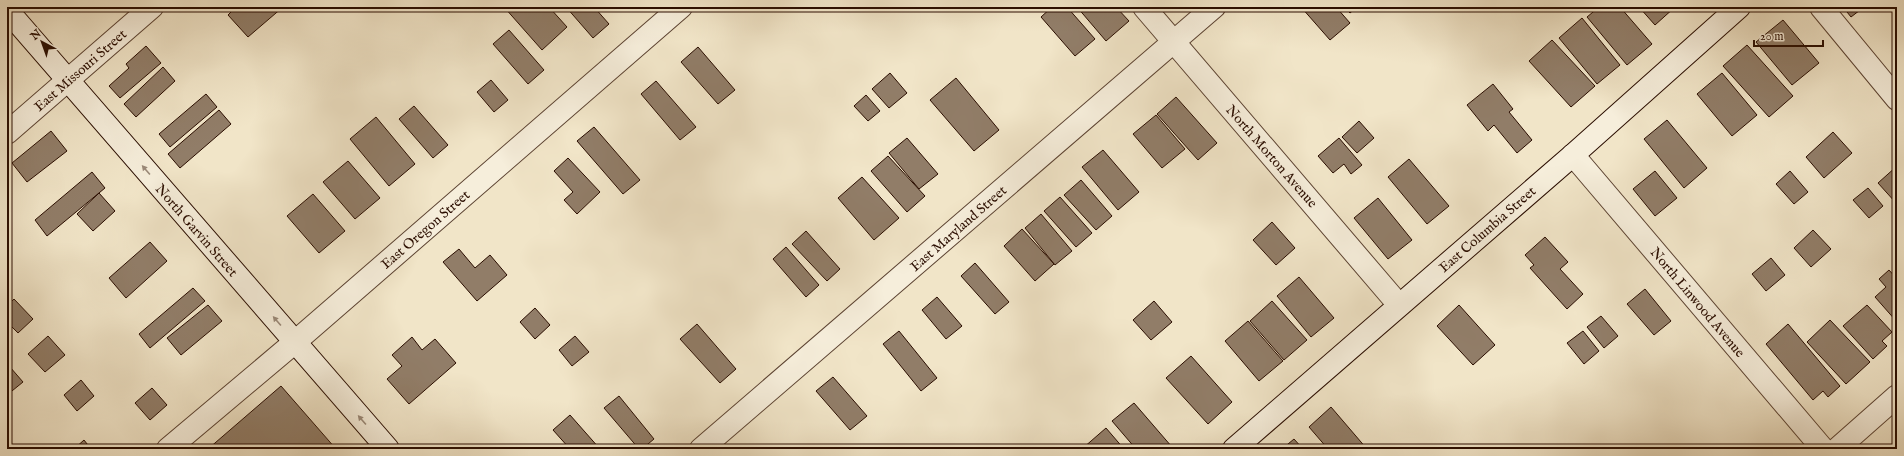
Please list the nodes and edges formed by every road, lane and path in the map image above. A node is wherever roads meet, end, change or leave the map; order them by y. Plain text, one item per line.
1 (152, 7) edge
2 (681, 7) edge
3 (1144, 7) edge
4 (1214, 7) edge
5 (1739, 7) edge
6 (1820, 7) edge
7 (7, 10) edge
8 (1174, 41) junction
9 (68, 80) junction
10 (1897, 98) edge
11 (7, 132) edge
12 (1573, 155) junction
13 (1399, 305) junction
14 (295, 342) junction
15 (1897, 396) edge
16 (168, 449) edge
17 (388, 449) edge
18 (702, 449) edge
19 (1234, 449) edge
20 (1823, 449) edge
21 (1837, 449) edge

1 - 9 street, East Missouri Street
2 - 14 street, East Oregon Street
3 - 8 street, North Morton Avenue
4 - 8 street, East Maryland Street
5 - 12 street, East Columbia Street
6 - 10 street
7 - 9 street, North Garvin Street
8 - 13 street, North Morton Avenue
8 - 18 street, East Maryland Street
9 - 11 street, East Missouri Street
14 -> 9 street, North Garvin Street
12 - 13 street, East Columbia Street
12 - 20 street, North Linwood Avenue
13 - 19 street, East Columbia Street
14 - 16 street, East Oregon Street
17 -> 14 street, North Garvin Street
15 - 21 street

